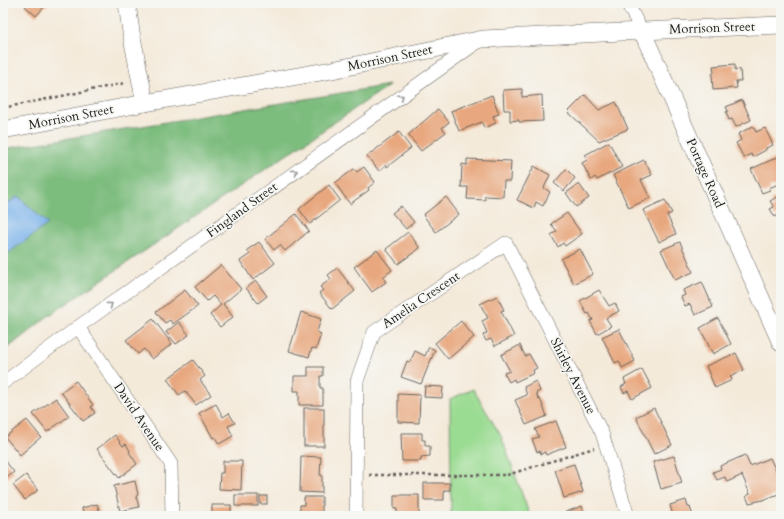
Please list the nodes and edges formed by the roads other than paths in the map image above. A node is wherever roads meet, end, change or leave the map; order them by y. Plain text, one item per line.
1 (126, 3) edge
2 (627, 3) edge
3 (781, 25) edge
4 (642, 30) junction
5 (483, 38) junction
6 (145, 103) junction
7 (3, 130) edge
8 (504, 244) joint
9 (78, 327) junction
10 (781, 344) edge
11 (3, 383) edge
12 (172, 516) edge
13 (356, 516) edge
14 (628, 516) edge

1 - 6 street
2 - 4 street, Portage Road
3 - 4 street, Morrison Street
4 - 5 street, Morrison Street
4 - 10 street, Portage Road
5 - 6 street, Morrison Street
9 -> 5 street, Fingland Street
6 - 7 street, Morrison Street
8 - 13 street, Amelia Crescent
8 - 14 street, Shirley Avenue
9 - 11 street, Fingland Street
9 - 12 street, David Avenue

